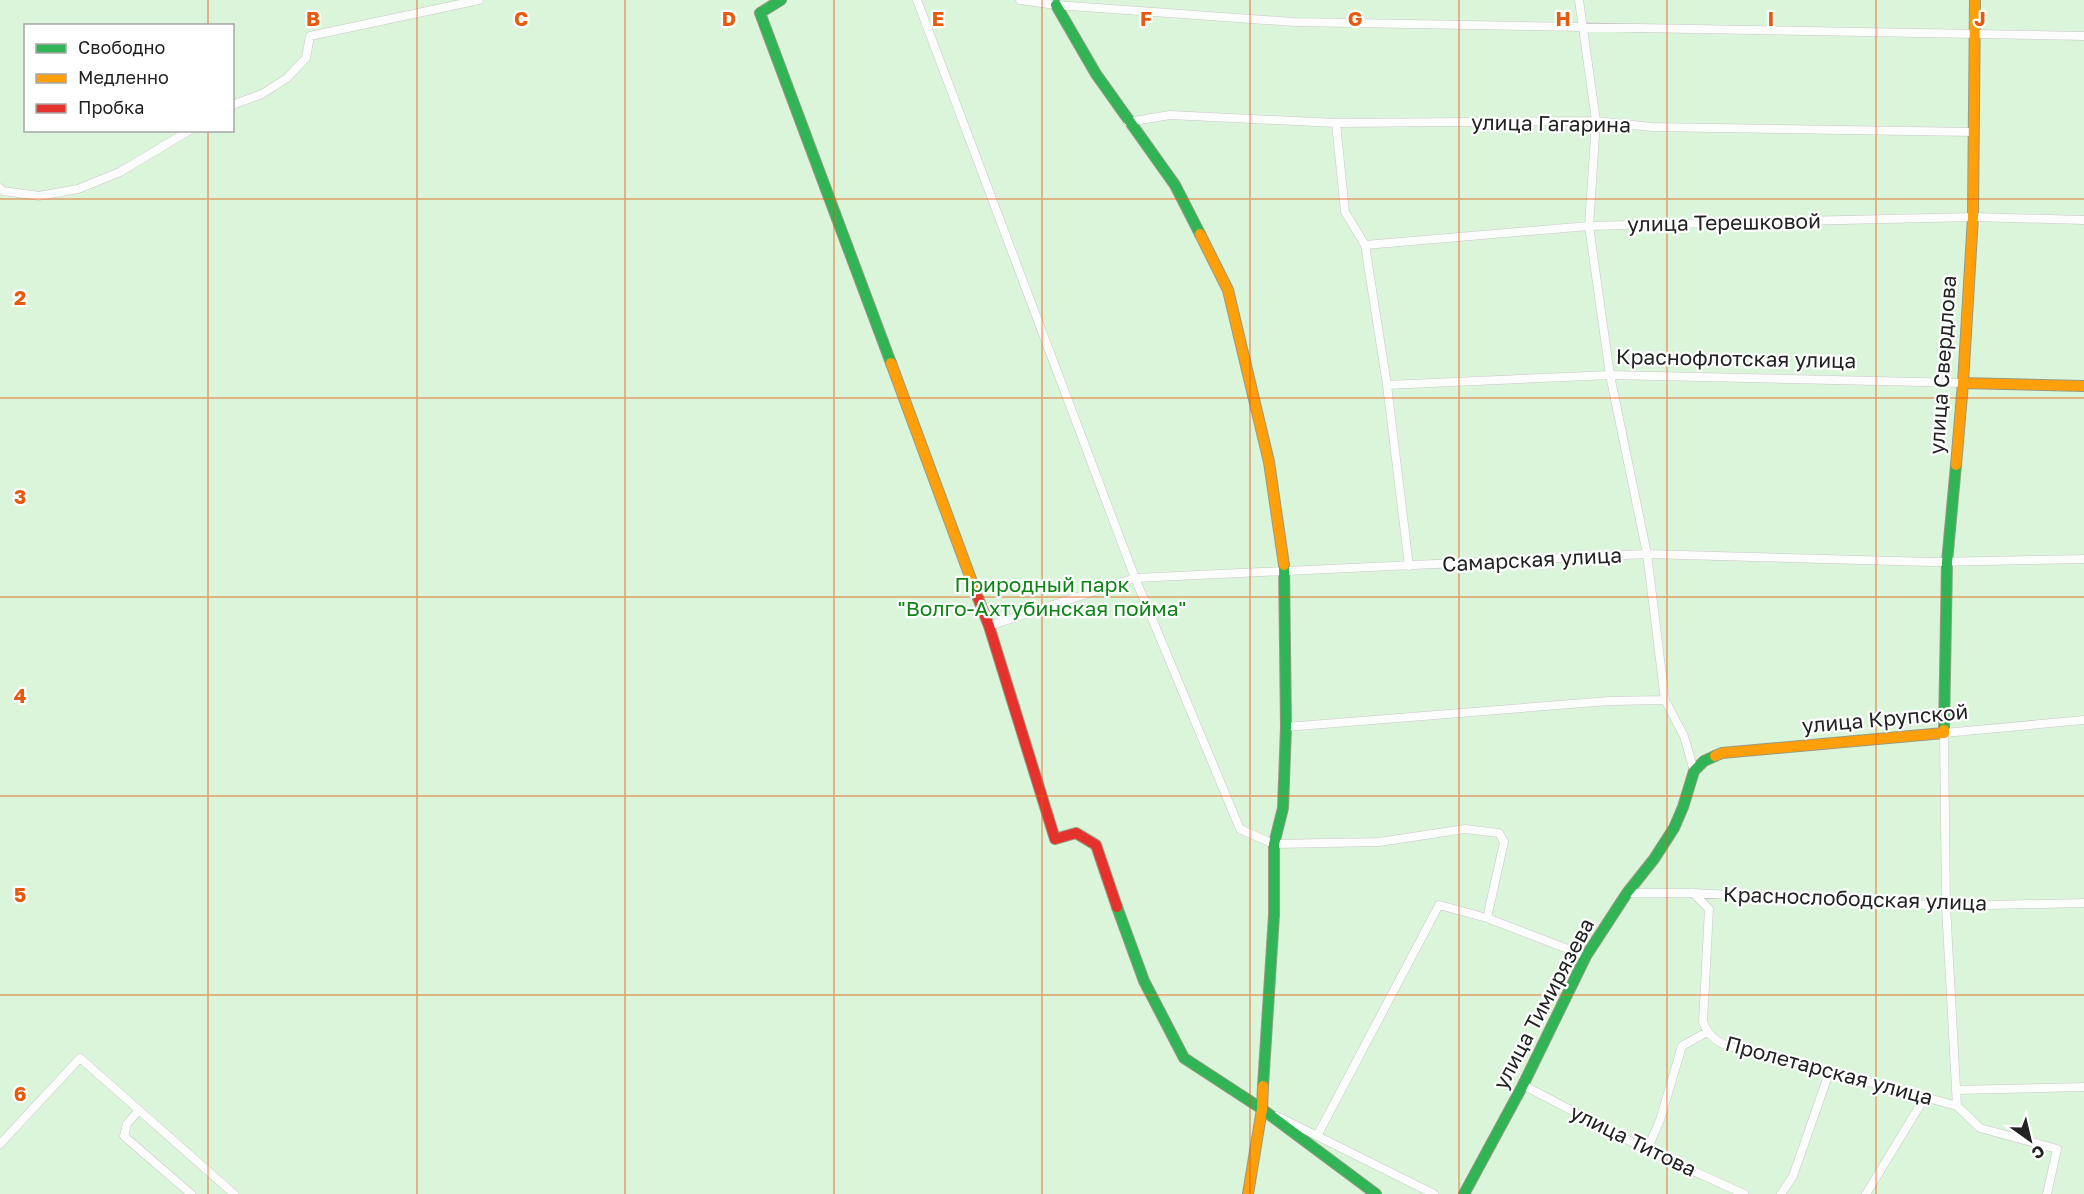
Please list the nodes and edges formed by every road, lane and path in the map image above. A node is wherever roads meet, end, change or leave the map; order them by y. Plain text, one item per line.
1 (479, 0) edge
2 (781, 0) edge
3 (917, 0) edge
4 (1020, 0) edge
5 (1579, 0) edge
6 (1975, 0) edge
7 (1056, 5) junction
8 (1582, 27) junction
9 (1976, 34) junction
10 (2084, 36) edge
11 (234, 104) edge
12 (1596, 121) junction
13 (1128, 122) junction
14 (1336, 123) junction
15 (187, 132) edge
16 (1974, 132) junction
17 (0, 188) edge
18 (1973, 217) junction
19 (2084, 220) edge
20 (1589, 226) junction
21 (1365, 245) junction
22 (1610, 375) junction
23 (1963, 383) junction
24 (1387, 385) junction
25 (2084, 386) edge
26 (1647, 554) junction
27 (2084, 559) edge
28 (1947, 562) junction
29 (1409, 566) junction
30 (1285, 569) junction
31 (1135, 578) junction
32 (988, 626) junction
33 (1665, 700) junction
34 (2084, 720) edge
35 (1286, 727) junction
36 (1944, 733) junction
37 (1694, 771) junction
38 (1274, 844) junction
39 (1627, 892) junction
40 (1693, 893) junction
41 (2084, 903) edge
42 (1946, 906) junction
43 (1487, 918) junction
44 (1586, 956) junction
45 (1707, 1032) junction
46 (1829, 1073) junction
47 (1523, 1085) junction
48 (2084, 1087) edge
49 (1956, 1090) junction
50 (1925, 1097) junction
51 (1958, 1106) junction
52 (1262, 1109) junction
53 (139, 1110) junction
54 (1317, 1136) junction
55 (0, 1144) edge
56 (1647, 1150) junction
57 (191, 1194) edge
58 (234, 1194) edge
59 (1248, 1194) edge
60 (1377, 1194) edge
61 (1434, 1194) edge
62 (1464, 1194) edge
63 (1744, 1194) edge
64 (1781, 1194) edge
65 (1866, 1194) edge
66 (2047, 1194) edge

1 - 11 street
2 - 32 street
3 - 31 street
4 - 7 street
5 - 8 street
6 - 9 street, улица Свердлова
7 - 8 street
7 - 13 street
8 - 9 street
8 - 12 street
9 - 10 street
9 - 16 street, улица Свердлова
12 - 14 street, улица Гагарина
12 - 16 street, улица Гагарина
12 - 20 street
13 - 14 street, улица Гагарина
13 - 30 street
14 - 21 street
15 - 17 street
16 - 18 street, улица Свердлова
18 - 19 street, улица Терешковой
18 - 20 street, улица Терешковой
18 - 23 street, улица Свердлова
20 - 21 street, улица Терешковой
20 - 22 street
21 - 24 street
22 - 23 street, Краснофлотская улица
22 - 24 street, Краснофлотская улица
22 - 26 street
23 - 25 street, Краснофлотская улица
23 - 28 street, улица Свердлова
24 - 29 street
26 - 28 street, Самарская улица
26 - 29 street, Самарская улица
26 - 33 street
27 - 28 street, Самарская улица
28 - 36 street, улица Свердлова
29 - 30 street, Самарская улица
30 - 31 street, Самарская улица
30 - 35 street
31 - 32 street, Самарская улица
31 - 38 street
32 - 52 street
33 - 35 street
33 - 37 street
34 - 36 street, улица Крупской
35 - 38 street
36 - 37 street, улица Крупской
36 - 42 street
37 - 39 street, улица Тимирязева
38 - 43 street
38 - 52 street
39 - 40 street, Краснослободская улица
39 - 44 street, улица Тимирязева
40 - 42 street, Краснослободская улица
40 - 45 street, Пролетарская улица
41 - 42 street, Краснослободская улица
42 - 49 street
43 - 44 street
43 - 54 street
44 - 47 street, улица Тимирязева
45 - 46 street, Пролетарская улица
45 - 56 street
46 - 50 street, Пролетарская улица
46 - 64 street
47 - 56 street, улица Титова
47 - 62 street, улица Тимирязева
48 - 49 street
49 - 51 street
50 - 51 street, Пролетарская улица
50 - 65 street
51 - 66 street
52 - 54 street
52 - 59 street
52 - 60 street
53 - 55 street
53 - 57 street
53 - 58 street
54 - 61 street
56 - 63 street, улица Титова

